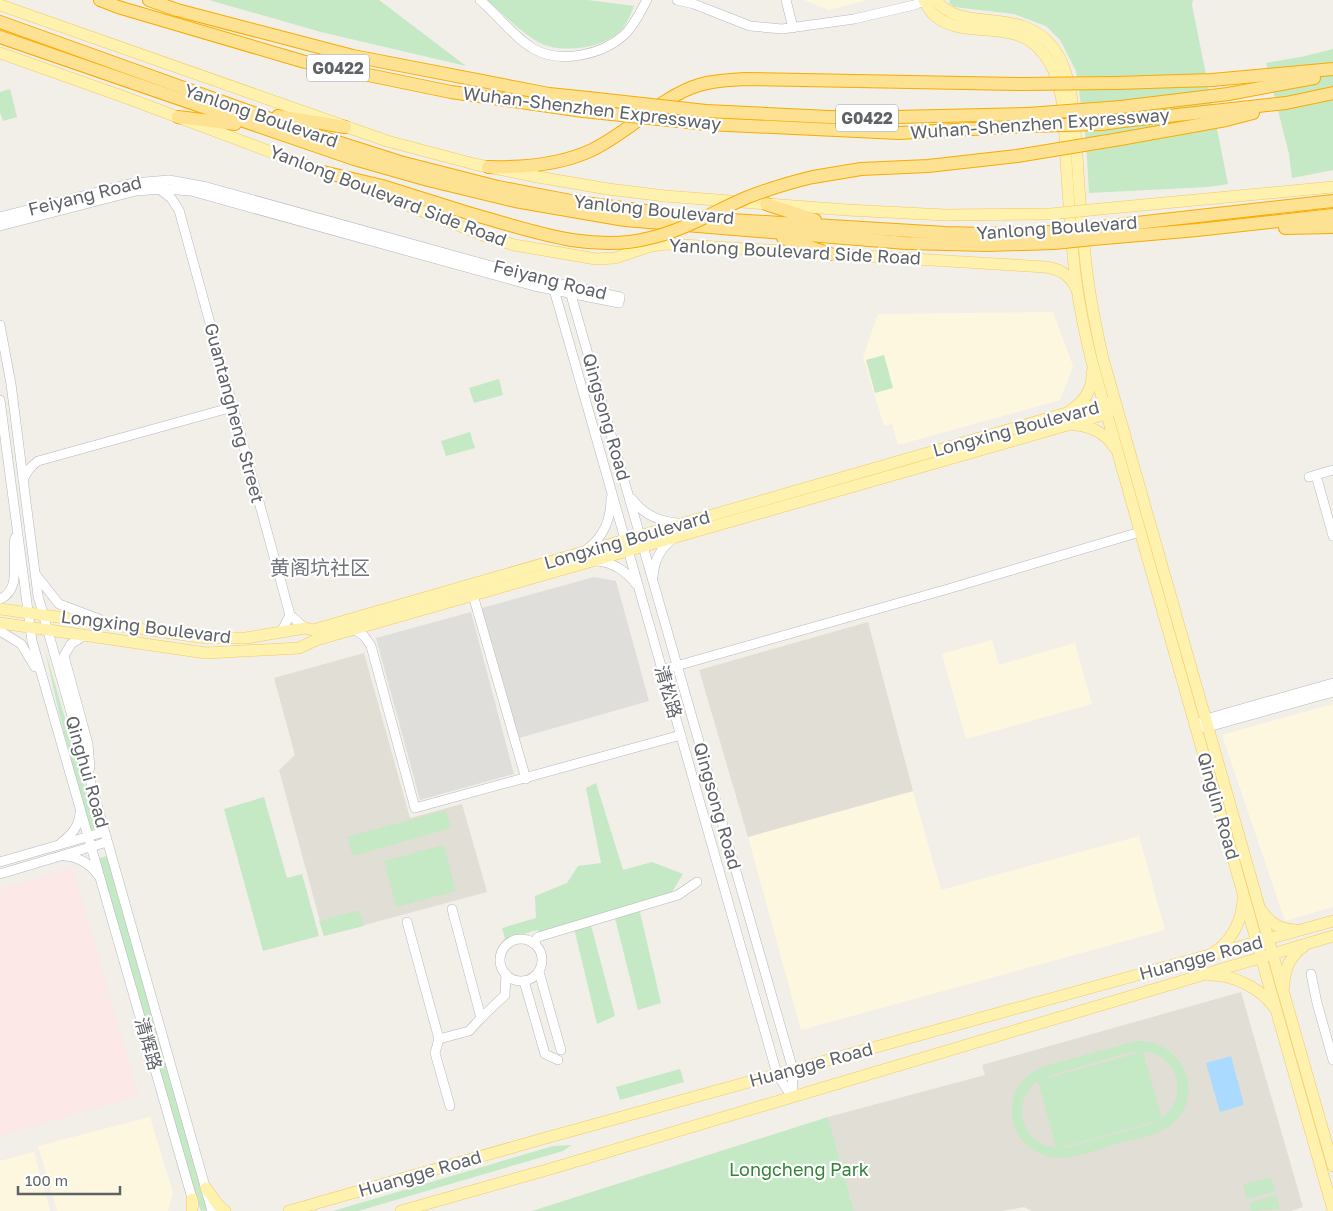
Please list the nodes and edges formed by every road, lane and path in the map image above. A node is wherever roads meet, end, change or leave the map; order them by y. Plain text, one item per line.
1 (100, 0) edge
2 (149, 0) edge
3 (480, 0) edge
4 (647, 0) edge
5 (677, 0) edge
6 (786, 0) edge
7 (928, 0) edge
8 (0, 5) edge
9 (0, 22) edge
10 (793, 28) junction
11 (0, 37) edge
12 (0, 53) edge
13 (1333, 69) edge
14 (1333, 74) edge
15 (1333, 93) edge
16 (1286, 103) junction
17 (246, 111) junction
18 (178, 117) junction
19 (1028, 120) junction
20 (258, 127) junction
21 (345, 127) junction
22 (488, 167) junction
23 (323, 172) junction
24 (1331, 187) edge
25 (159, 189) junction
26 (191, 191) junction
27 (1333, 201) edge
28 (766, 204) junction
29 (179, 210) junction
30 (1333, 215) edge
31 (0, 217) edge
32 (0, 226) edge
33 (836, 226) junction
34 (1333, 227) edge
35 (1197, 230) junction
36 (764, 232) junction
37 (1092, 234) junction
38 (1053, 238) junction
39 (830, 254) junction
40 (1079, 254) junction
41 (554, 286) junction
42 (570, 290) joint
43 (1077, 290) junction
44 (0, 325) edge
45 (1092, 362) junction
46 (0, 400) edge
47 (1116, 405) junction
48 (233, 407) junction
49 (1105, 408) junction
50 (1064, 420) junction
51 (1052, 423) junction
52 (20, 451) junction
53 (1118, 454) junction
54 (38, 461) junction
55 (1333, 470) edge
56 (23, 480) junction
57 (611, 491) junction
58 (627, 491) junction
59 (686, 523) junction
60 (17, 530) junction
61 (1140, 532) junction
62 (679, 536) junction
63 (1333, 536) edge
64 (642, 541) junction
65 (627, 545) junction
66 (583, 552) junction
67 (592, 561) junction
68 (36, 575) junction
69 (653, 580) junction
70 (639, 588) junction
71 (473, 595) junction
72 (0, 600) edge
73 (0, 609) edge
74 (28, 613) junction
75 (43, 615) junction
76 (290, 615) junction
77 (379, 622) junction
78 (0, 623) edge
79 (120, 626) junction
80 (30, 628) junction
81 (305, 628) junction
82 (354, 629) junction
83 (47, 630) junction
84 (0, 631) edge
85 (281, 632) junction
86 (85, 636) junction
87 (371, 646) junction
88 (677, 666) junction
89 (662, 670) junction
90 (1333, 683) edge
91 (1333, 692) edge
92 (49, 700) junction
93 (1207, 724) junction
94 (1195, 726) junction
95 (681, 735) junction
96 (526, 778) junction
97 (91, 786) junction
98 (80, 808) junction
99 (104, 832) junction
100 (88, 837) junction
101 (107, 842) junction
102 (55, 846) junction
103 (91, 847) junction
104 (58, 856) junction
105 (0, 862) edge
106 (0, 874) edge
107 (100, 877) junction
108 (696, 882) dead end
109 (1243, 893) junction
110 (1258, 902) junction
111 (452, 910) dead end
112 (1333, 921) edge
113 (407, 922) dead end
114 (1305, 929) junction
115 (1333, 936) edge
116 (1268, 939) junction
117 (533, 943) junction
118 (1257, 943) junction
119 (1309, 943) junction
120 (1207, 956) junction
121 (1267, 956) junction
122 (539, 972) junction
123 (506, 974) junction
124 (1311, 974) dead end
125 (1202, 975) junction
126 (524, 981) junction
127 (1284, 994) junction
128 (1276, 1011) junction
129 (481, 1018) junction
130 (439, 1039) junction
131 (561, 1050) dead end
132 (558, 1060) dead end
133 (1333, 1060) edge
134 (1304, 1064) junction
135 (1292, 1068) junction
136 (793, 1070) junction
137 (777, 1074) junction
138 (792, 1097) junction
139 (450, 1106) dead end
140 (1333, 1166) edge
141 (206, 1188) junction
142 (192, 1205) edge
143 (1333, 1210) edge
144 (195, 1211) edge
145 (212, 1211) edge
146 (225, 1211) edge
147 (289, 1211) edge
148 (401, 1211) edge

1 - 19 highway, Wuhan-Shenzhen Expressway / G0422, bridge
2 - 19 highway, Wuhan-Shenzhen Expressway / G0422, bridge
3 - 4 street
5 - 10 street
6 - 10 street
7 - 10 street
7 - 40 main road
8 - 21 main road
9 - 17 highway, Yanlong Boulevard
11 - 20 highway, Yanlong Boulevard
12 - 18 main road, Yanlong Boulevard Side Road
13 - 22 highway, bridge
14 - 19 highway, Wuhan-Shenzhen Expressway / G0422, bridge
15 - 16 highway, Wuhan-Shenzhen Expressway / G0422
16 - 19 highway, Wuhan-Shenzhen Expressway / G0422, bridge
16 - 23 highway, bridge
17 - 21 highway
17 - 33 highway, Yanlong Boulevard
18 - 20 highway
18 - 23 main road, Yanlong Boulevard Side Road
20 - 36 highway, Yanlong Boulevard
21 - 22 main road
22 - 28 main road
23 - 39 main road, Yanlong Boulevard Side Road
24 - 28 main road, bridge
25 - 26 street, Feiyang Road
25 - 29 street, Guantangheng Street
25 - 32 street, Feiyang Road
26 - 29 street
26 - 41 street, Feiyang Road
27 - 37 highway, Yanlong Boulevard
28 - 33 highway
29 - 48 street, Guantangheng Street
30 - 35 highway, Yanlong Boulevard
31 - 41 street, Feiyang Road
33 - 38 highway, Yanlong Boulevard
34 - 35 highway
35 - 37 highway, Yanlong Boulevard
36 - 38 highway, Yanlong Boulevard
36 - 39 highway
37 - 38 highway, Yanlong Boulevard, bridge
39 - 43 main road, Yanlong Boulevard Side Road
40 - 43 main road
40 - 47 main road, Qinglin Road
41 - 42 street, Feiyang Road
41 - 57 street, 清松路
42 - 58 street, Qingsong Road
43 - 45 main road
44 - 52 street, Qinghui Road
45 - 49 main road, Qinglin Road
45 - 50 main road
46 - 60 street, Qinghui Road
47 - 49 main road, Longxing Boulevard
47 - 93 main road, Qinglin Road
48 - 54 street
48 - 76 street, Guantangheng Street
49 - 50 main road, Longxing Boulevard
49 - 53 main road, Qinglin Road
50 - 51 main road, Longxing Boulevard
50 - 53 main road
51 - 59 main road, Longxing Boulevard
51 - 62 main road, Longxing Boulevard
52 - 54 street
52 - 56 street, Qinghui Road
53 - 61 main road, Qinglin Road
54 - 56 street
55 - 63 street
56 - 68 street, Qinghui Road
57 - 65 street, 清松路
57 - 66 street
58 - 59 street
58 - 64 street, Qingsong Road
59 - 64 main road, Longxing Boulevard
60 - 72 street
60 - 74 street, Qinghui Road
61 - 88 street
61 - 94 main road, Qinglin Road
62 - 64 main road, Longxing Boulevard
62 - 69 street
64 - 65 main road, Longxing Boulevard
64 - 69 street, Qingsong Road
65 - 66 main road, Longxing Boulevard
65 - 67 main road, Longxing Boulevard
65 - 70 street, 清松路
66 - 81 main road, Longxing Boulevard
67 - 70 street
67 - 71 main road, Longxing Boulevard
68 - 75 street, Qinghui Road
68 - 79 street
69 - 88 street, Qingsong Road
70 - 89 street, 清松路
71 - 77 main road, Longxing Boulevard
71 - 96 street
73 - 74 main road, Longxing Boulevard
74 - 75 main road, Longxing Boulevard
74 - 80 street, Qinghui Road
75 - 79 main road, Longxing Boulevard
75 - 83 street, Qinghui Road
76 - 81 street
76 - 85 street
77 - 82 main road, Longxing Boulevard
77 - 87 street
78 - 80 main road, Longxing Boulevard
79 - 85 main road, Longxing Boulevard
80 - 83 main road, Longxing Boulevard
80 - 92 street, Qinghui Road
81 - 85 main road, Longxing Boulevard
82 - 86 main road, Longxing Boulevard
82 - 87 street
83 - 86 main road, Longxing Boulevard
83 - 97 street, Qinghui Road
84 - 92 street
86 - 97 street
87 - 96 street
88 - 89 street
88 - 136 street, Qingsong Road
89 - 95 street, 清松路
90 - 93 street
91 - 93 street
92 - 98 street, Qinghui Road
93 - 94 street
93 - 110 main road, Qinglin Road
94 - 109 main road, Qinglin Road
95 - 96 street
95 - 137 street, 清松路
97 - 99 street, Qinghui Road
98 - 100 street, Qinghui Road
98 - 102 street
99 - 100 street
99 - 101 street, Qinghui Road
100 - 102 street
100 - 103 street, Qinghui Road
101 - 103 street
101 - 141 street, Qinghui Road
102 - 105 street
103 - 104 street
103 - 107 street, Qinghui Road
104 - 106 street
104 - 107 street
107 - 142 street, 清辉路
108 - 117 street
109 - 118 main road, Qinglin Road
109 - 120 main road
110 - 114 main road
110 - 116 main road, Qinglin Road
111 - 129 street
112 - 114 main road, Huangge Road
113 - 130 street
114 - 116 main road, Huangge Road
115 - 119 main road, Huangge Road
116 - 118 main road, Huangge Road
116 - 121 main road, Qinglin Road
117 - 122 street
117 - 123 street
118 - 120 main road, Huangge Road
118 - 121 main road, Qinglin Road
119 - 121 main road, Huangge Road
119 - 127 main road
120 - 136 main road, Huangge Road
121 - 125 main road, Huangge Road
121 - 127 main road, Qinglin Road
121 - 128 main road, Qinglin Road
122 - 126 street
122 - 131 street
123 - 126 street
123 - 129 street
124 - 133 street
125 - 128 main road
125 - 138 main road, Huangge Road
126 - 132 street
127 - 134 main road, Qinglin Road
128 - 135 main road, Qinglin Road
129 - 130 street
130 - 139 street
134 - 135 main road
134 - 140 main road, Qinglin Road
135 - 143 main road, Qinglin Road
136 - 137 main road, Huangge Road
136 - 138 street, Qingsong Road
137 - 138 street, 清松路
137 - 147 main road, Huangge Road
138 - 148 main road, Huangge Road
141 - 145 street, Qinghui Road
141 - 146 main road
142 - 144 street, 清辉路

